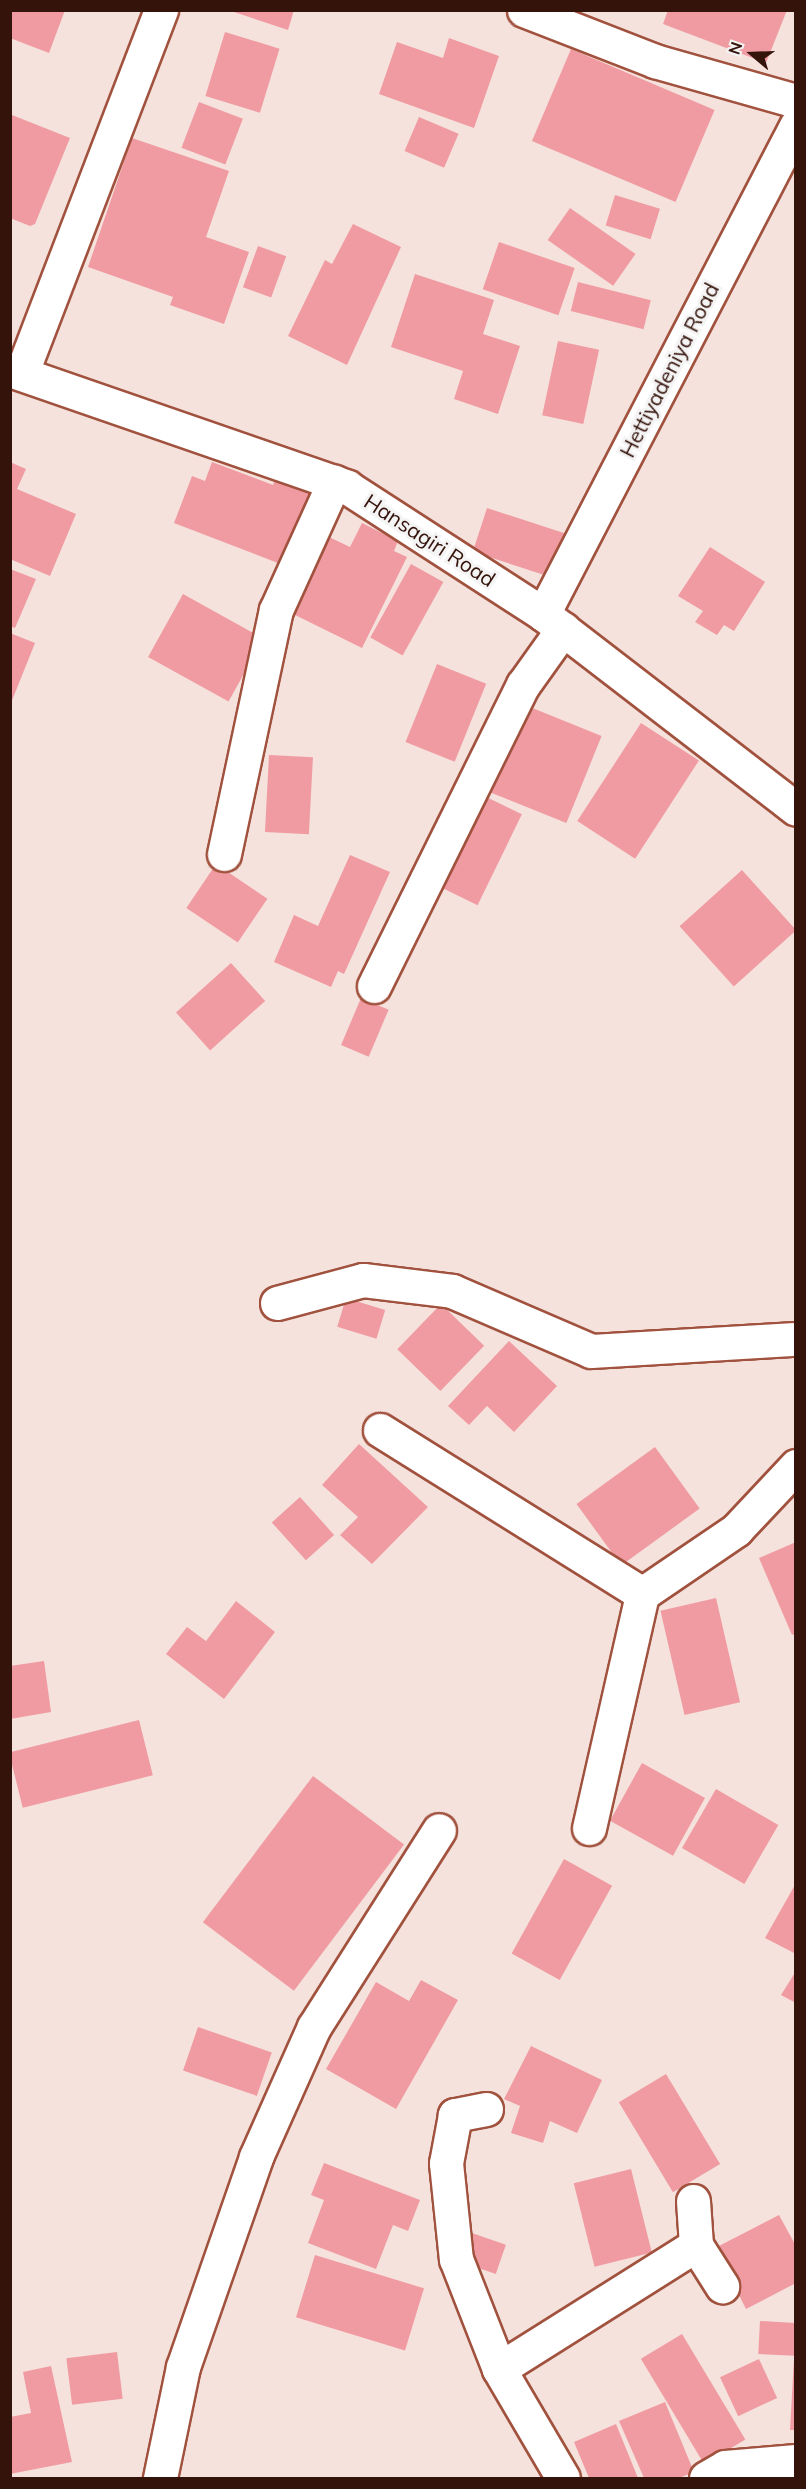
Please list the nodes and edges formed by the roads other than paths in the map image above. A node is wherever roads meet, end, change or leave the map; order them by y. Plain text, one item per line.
1 (161, 10) edge
2 (524, 10) edge
3 (795, 101) edge
4 (795, 126) edge
5 (16, 371) edge
6 (334, 482) junction
7 (553, 621) junction
8 (795, 809) edge
9 (224, 854) dead end
10 (374, 986) dead end
11 (277, 1303) dead end
12 (795, 1339) edge
13 (380, 1430) dead end
14 (795, 1466) edge
15 (642, 1594) junction
16 (590, 1828) dead end
17 (439, 1830) dead end
18 (486, 2109) dead end
19 (693, 2201) dead end
20 (696, 2245) junction
21 (722, 2286) dead end
22 (499, 2369) junction
23 (795, 2461) edge
24 (160, 2478) edge
25 (563, 2478) edge
26 (706, 2478) edge

1 - 5 street
2 - 3 street
4 - 7 street, Hettiyadeniya Road
5 - 6 street, Hansagiri Road
6 - 7 street, Hansagiri Road
6 - 9 street
7 - 8 street, Hansagiri Road
7 - 10 street, Hettiyadeniya Road
11 - 12 street
13 - 15 street
14 - 15 street
15 - 16 street
17 - 24 street
18 - 22 street
19 - 20 street
20 - 21 street
20 - 22 street
22 - 25 street
23 - 26 street

